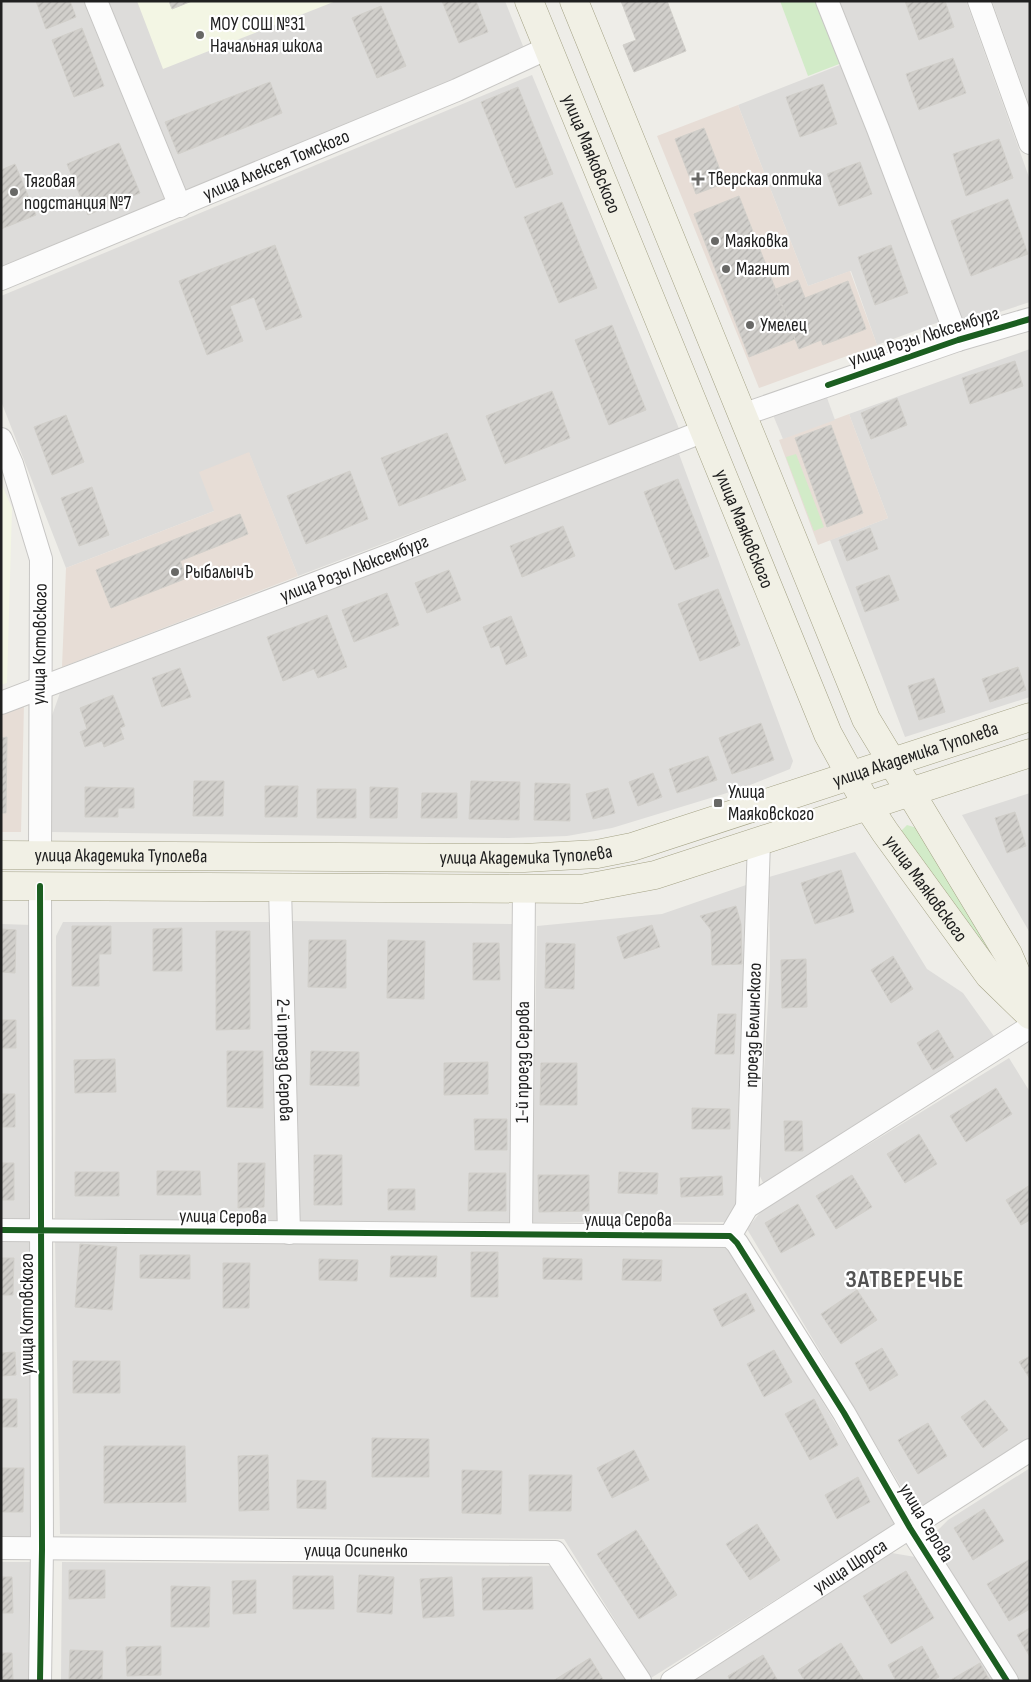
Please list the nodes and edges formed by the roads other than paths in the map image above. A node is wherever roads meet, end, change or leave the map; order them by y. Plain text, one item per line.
1 (96, 1) edge
2 (529, 1) edge
3 (574, 1) edge
4 (827, 1) edge
5 (978, 1) edge
6 (548, 48) junction
7 (1030, 143) edge
8 (180, 206) junction
9 (1, 279) edge
10 (1030, 319) edge
11 (958, 340) junction
12 (742, 415) junction
13 (704, 430) junction
14 (1, 439) edge
15 (39, 687) junction
16 (1, 702) edge
17 (1030, 717) edge
18 (1030, 753) edge
19 (893, 761) junction
20 (851, 775) junction
21 (911, 790) junction
22 (867, 805) junction
23 (759, 841) junction
24 (1, 855) edge
25 (40, 855) junction
26 (1, 886) edge
27 (40, 886) junction
28 (280, 888) junction
29 (524, 890) junction
30 (1030, 1004) edge
31 (1030, 1015) edge
32 (1030, 1027) edge
33 (747, 1207) junction
34 (1, 1230) edge
35 (42, 1230) junction
36 (289, 1233) junction
37 (521, 1234) junction
38 (730, 1236) junction
39 (1030, 1450) edge
40 (910, 1528) junction
41 (1, 1548) edge
42 (42, 1549) junction
43 (40, 1681) edge
44 (640, 1681) edge
45 (672, 1681) edge
46 (1007, 1681) edge

1 - 8 street
2 - 6 main road, улица Маяковского
3 - 12 main road, улица Маяковского
4 - 11 street
5 - 7 street
6 - 8 street, улица Алексея Томского
6 - 13 main road, улица Маяковского
8 - 9 street, улица Алексея Томского
10 - 11 street, улица Розы Люксембург
11 - 12 street, улица Розы Люксембург
12 - 19 main road, улица Маяковского
13 - 15 street, улица Розы Люксембург
13 - 20 main road, улица Маяковского
14 - 15 street, улица Котовского
15 - 16 street, улица Розы Люксембург
15 - 25 street, улица Котовского
17 - 19 main road, улица Академика Туполева
18 - 21 main road, улица Академика Туполева
19 - 20 main road, улица Академика Туполева
19 - 21 main road, улица Маяковского
20 - 22 main road, улица Маяковского
20 - 25 main road, улица Академика Туполева
21 - 22 main road, улица Академика Туполева
21 - 30 main road, улица Маяковского
22 - 23 main road, улица Академика Туполева
22 - 31 main road, улица Маяковского
23 - 29 main road, улица Академика Туполева
23 - 33 street, проезд Белинского
24 - 25 main road, улица Академика Туполева
26 - 27 main road, улица Академика Туполева
27 - 28 main road, улица Академика Туполева
27 - 35 street, улица Котовского
28 - 29 main road, улица Академика Туполева
28 - 36 street, 2-й проезд Серова
29 - 37 street, 1-й проезд Серова
32 - 33 street, проезд Белинского
33 - 38 street, проезд Белинского
34 - 35 street, улица Серова
35 - 36 street, улица Серова
35 - 42 street, улица Котовского
36 - 37 street, улица Серова
37 - 38 street, улица Серова
38 - 40 street, улица Серова
39 - 40 street, улица Щорса
40 - 45 street, улица Щорса
40 - 46 street, улица Серова
41 - 42 street, улица Осипенко
42 - 43 street, улица Котовского
42 - 44 street, улица Осипенко

